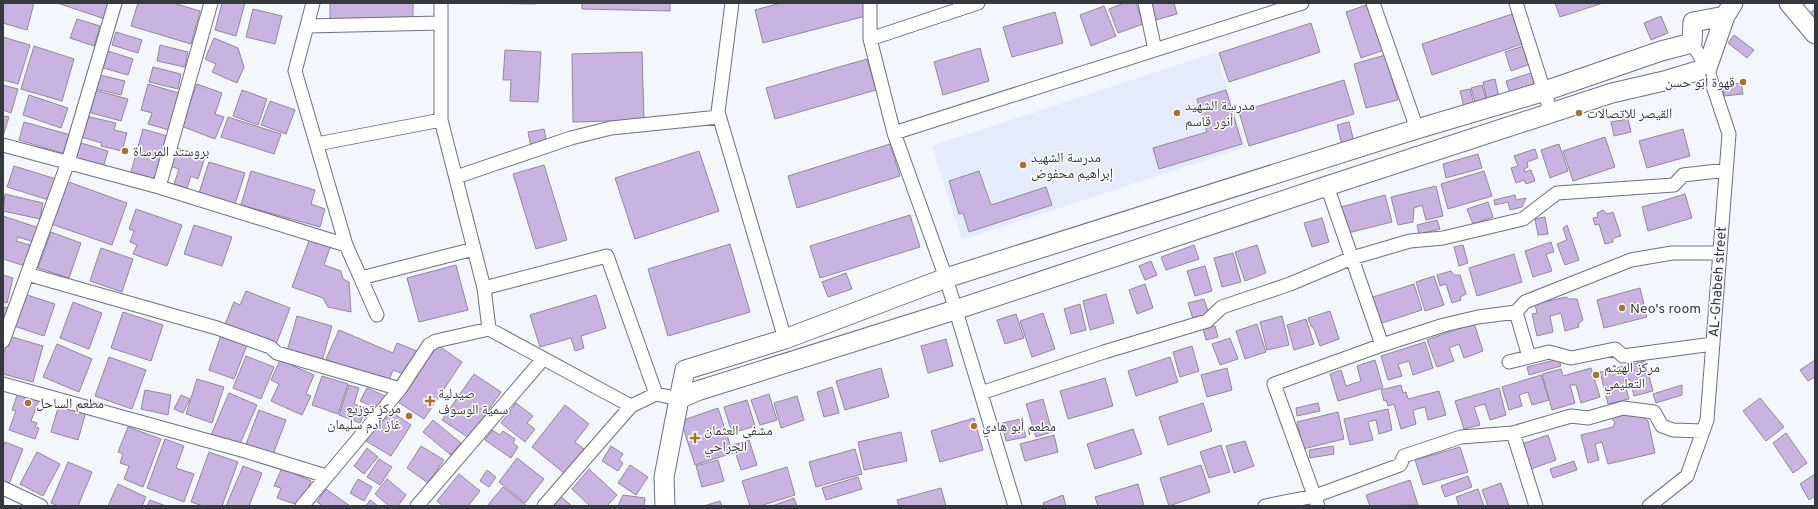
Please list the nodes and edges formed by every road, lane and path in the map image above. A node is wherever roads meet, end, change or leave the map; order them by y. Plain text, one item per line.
1 (115, 3) edge
2 (211, 3) edge
3 (313, 3) edge
4 (442, 3) edge
5 (732, 3) edge
6 (870, 3) edge
7 (978, 3) edge
8 (1145, 3) edge
9 (1302, 3) edge
10 (1373, 3) edge
11 (1516, 3) edge
12 (1789, 3) edge
13 (1729, 9) edge
14 (441, 23) junction
15 (307, 26) junction
16 (1815, 34) edge
17 (870, 39) junction
18 (1692, 43) junction
19 (1155, 50) junction
20 (1707, 68) junction
21 (1545, 91) junction
22 (1551, 113) junction
23 (719, 117) junction
24 (441, 120) junction
25 (1417, 129) junction
26 (894, 133) junction
27 (317, 144) junction
28 (3, 145) edge
29 (68, 162) junction
30 (1726, 170) junction
31 (456, 177) junction
32 (1327, 186) junction
33 (159, 187) junction
34 (346, 245) junction
35 (474, 249) junction
36 (1720, 253) junction
37 (1352, 258) junction
38 (27, 274) junction
39 (361, 278) junction
40 (946, 278) junction
41 (484, 288) junction
42 (955, 310) junction
43 (1516, 312) junction
44 (377, 315) dead end
45 (489, 329) junction
46 (785, 339) junction
47 (3, 341) edge
48 (1713, 344) junction
49 (1382, 345) junction
50 (1530, 357) junction
51 (543, 359) junction
52 (1509, 362) dead end
53 (3, 384) edge
54 (400, 389) junction
55 (981, 393) junction
56 (656, 394) junction
57 (679, 399) junction
58 (631, 406) junction
59 (1703, 431) junction
60 (1513, 433) junction
61 (326, 476) junction
62 (3, 488) edge
63 (1317, 501) edge
64 (41, 506) edge
65 (302, 506) edge
66 (417, 506) edge
67 (544, 506) edge
68 (665, 506) edge
69 (1015, 506) edge
70 (1265, 506) edge
71 (1536, 506) edge
72 (1649, 506) edge

1 - 29 street
2 - 33 street
3 - 15 street
4 - 14 street
5 - 23 street
6 - 17 street
7 - 17 street
8 - 19 street
9 - 19 street
10 - 25 street
11 - 21 street
12 - 16 street
13 - 18 street
13 - 20 street
14 - 15 street
14 - 24 street
15 - 27 street
17 - 26 street
18 - 20 street, AL-Ghabeh street
18 - 21 street
19 - 26 street
20 - 22 street
20 - 30 street, AL-Ghabeh street
21 - 22 street
21 - 25 street
22 - 32 street
23 - 31 street
23 - 46 street
24 - 27 street
24 - 31 street
25 - 40 street
26 - 40 street
27 - 34 street
28 - 29 street
29 - 33 street
29 - 38 street
30 - 36 street, AL-Ghabeh street
30 - 37 street
31 - 35 street
32 - 37 street
32 - 42 street
33 - 34 street
34 - 39 street
35 - 39 street
35 - 41 street
36 - 43 street
36 - 48 street, AL-Ghabeh street
37 - 49 street
37 - 55 street
38 - 47 street
38 - 54 street
39 - 44 street
40 - 42 street
40 - 46 street
41 - 45 street
41 - 56 street
42 - 55 street
42 - 57 street
43 - 49 street
43 - 50 street
45 - 51 street
45 - 54 street
46 - 57 street
48 - 50 street
48 - 59 street, AL-Ghabeh street
49 - 63 street
50 - 52 street
51 - 58 street
51 - 66 street
53 - 61 street
54 - 61 street
55 - 69 street
56 - 57 street
56 - 58 street
57 - 68 street
58 - 67 street
59 - 60 street
59 - 72 street, AL-Ghabeh street
60 - 63 street
60 - 71 street
61 - 65 street
62 - 64 street
63 - 70 street

